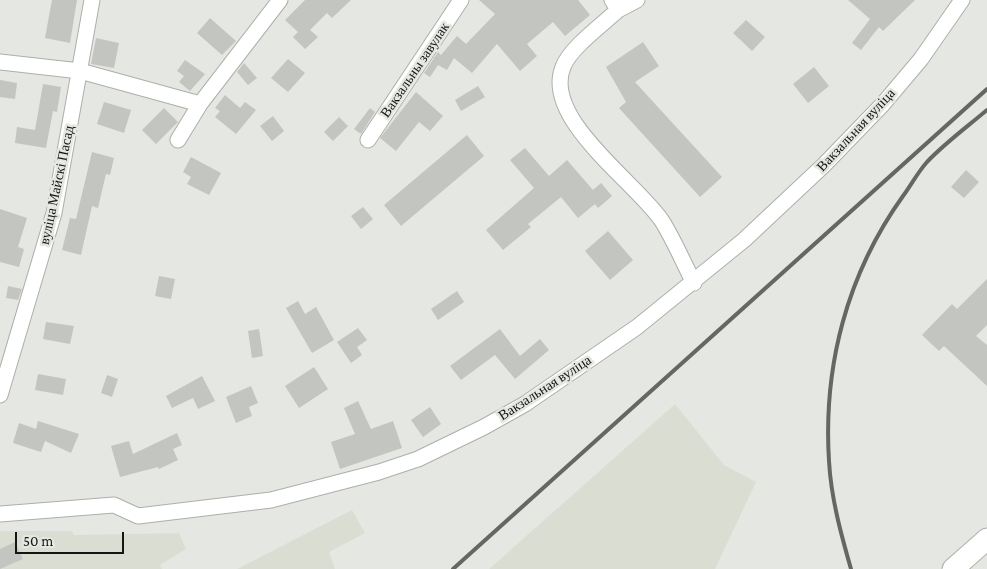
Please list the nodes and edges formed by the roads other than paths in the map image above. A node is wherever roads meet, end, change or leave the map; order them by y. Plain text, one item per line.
1 (92, 0) edge
2 (280, 0) edge
3 (461, 0) edge
4 (637, 0) edge
5 (962, 0) edge
6 (615, 5) edge
7 (0, 62) edge
8 (80, 72) junction
9 (200, 104) junction
10 (178, 140) dead end
11 (368, 140) dead end
12 (694, 282) junction
13 (0, 395) edge
14 (0, 514) edge
15 (987, 539) edge
16 (953, 569) edge

1 - 8 street, вуліца Майскі Пасад
2 - 9 street
3 - 11 street, Вакзальны завулак
4 - 6 street
5 - 12 street, Вакзальная вуліца
6 - 12 street
7 - 8 street
8 - 9 street
8 - 13 street, вуліца Майскі Пасад
9 - 10 street
12 - 14 street, Вакзальная вуліца
15 - 16 main road

